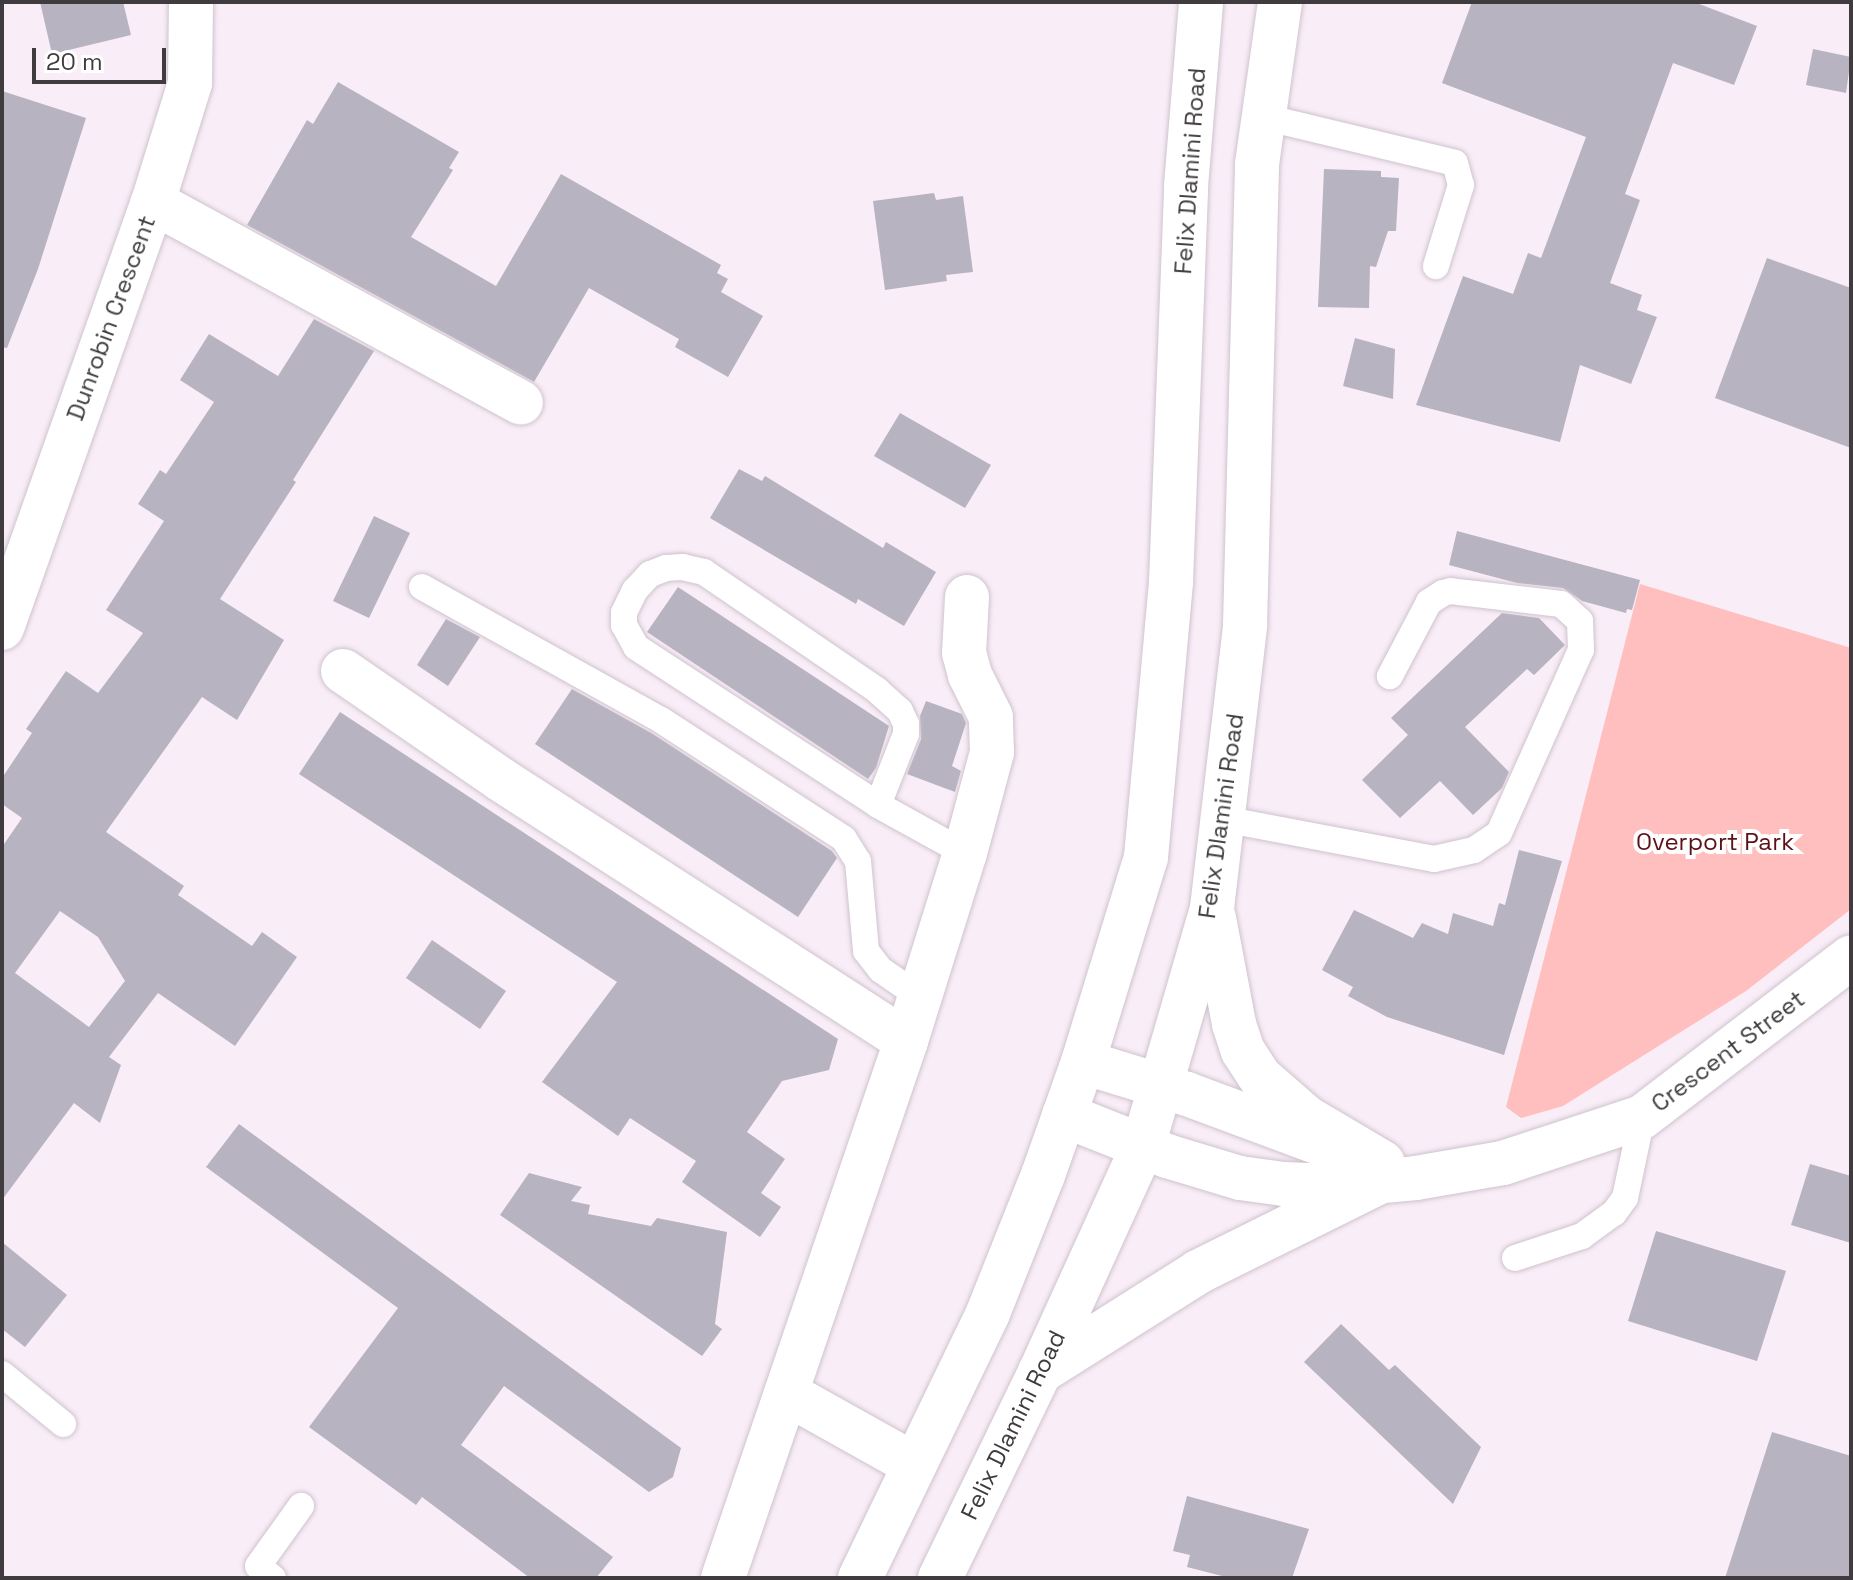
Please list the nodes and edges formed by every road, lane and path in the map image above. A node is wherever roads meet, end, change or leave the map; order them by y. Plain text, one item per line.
1 (191, 2) edge
2 (1201, 2) edge
3 (1280, 2) edge
4 (1264, 117) junction
5 (153, 202) junction
6 (1436, 266) dead end
7 (521, 403) dead end
8 (422, 587) dead end
9 (967, 597) dead end
10 (2, 628) edge
11 (343, 671) dead end
12 (1390, 676) dead end
13 (878, 805) junction
14 (1223, 819) junction
15 (965, 853) junction
16 (1212, 908) junction
17 (1851, 957) edge
18 (920, 997) junction
19 (906, 1041) junction
20 (1083, 1062) junction
21 (1163, 1087) junction
22 (1064, 1115) junction
23 (1642, 1117) junction
24 (1143, 1146) junction
25 (1382, 1172) junction
26 (1515, 1258) dead end
27 (1040, 1372) junction
28 (2, 1374) edge
29 (786, 1393) junction
30 (63, 1424) dead end
31 (913, 1464) junction
32 (301, 1506) dead end
33 (273, 1578) edge
34 (723, 1578) edge
35 (860, 1578) edge
36 (940, 1578) edge

1 - 5 street, Dunrobin Crescent
2 - 20 street, Felix Dlamini Road
3 - 4 street, Felix Dlamini Road
4 - 6 lane
4 - 14 street, Felix Dlamini Road
5 - 7 street
5 - 10 street, Dunrobin Crescent
8 - 18 lane
9 - 15 street
11 - 19 street
12 - 14 lane
13 - 13 lane
13 - 15 lane
14 - 16 street, Felix Dlamini Road
15 - 18 street
16 - 21 street, Felix Dlamini Road
16 - 25 street
17 - 23 street, Crescent Street
18 - 19 street
19 - 29 street
20 - 21 street, Crescent Street
20 - 22 street, Felix Dlamini Road
21 - 24 street, Felix Dlamini Road
21 - 25 street, Crescent Street
22 - 24 street, Crescent Street
22 - 31 street, Felix Dlamini Road
23 - 25 street, Crescent Street
23 - 26 lane
24 - 25 street, Crescent Street
24 - 27 street, Felix Dlamini Road
25 - 27 street
27 - 36 street, Felix Dlamini Road
28 - 30 lane
29 - 31 street
29 - 34 street
31 - 35 street, Felix Dlamini Road
32 - 33 lane

